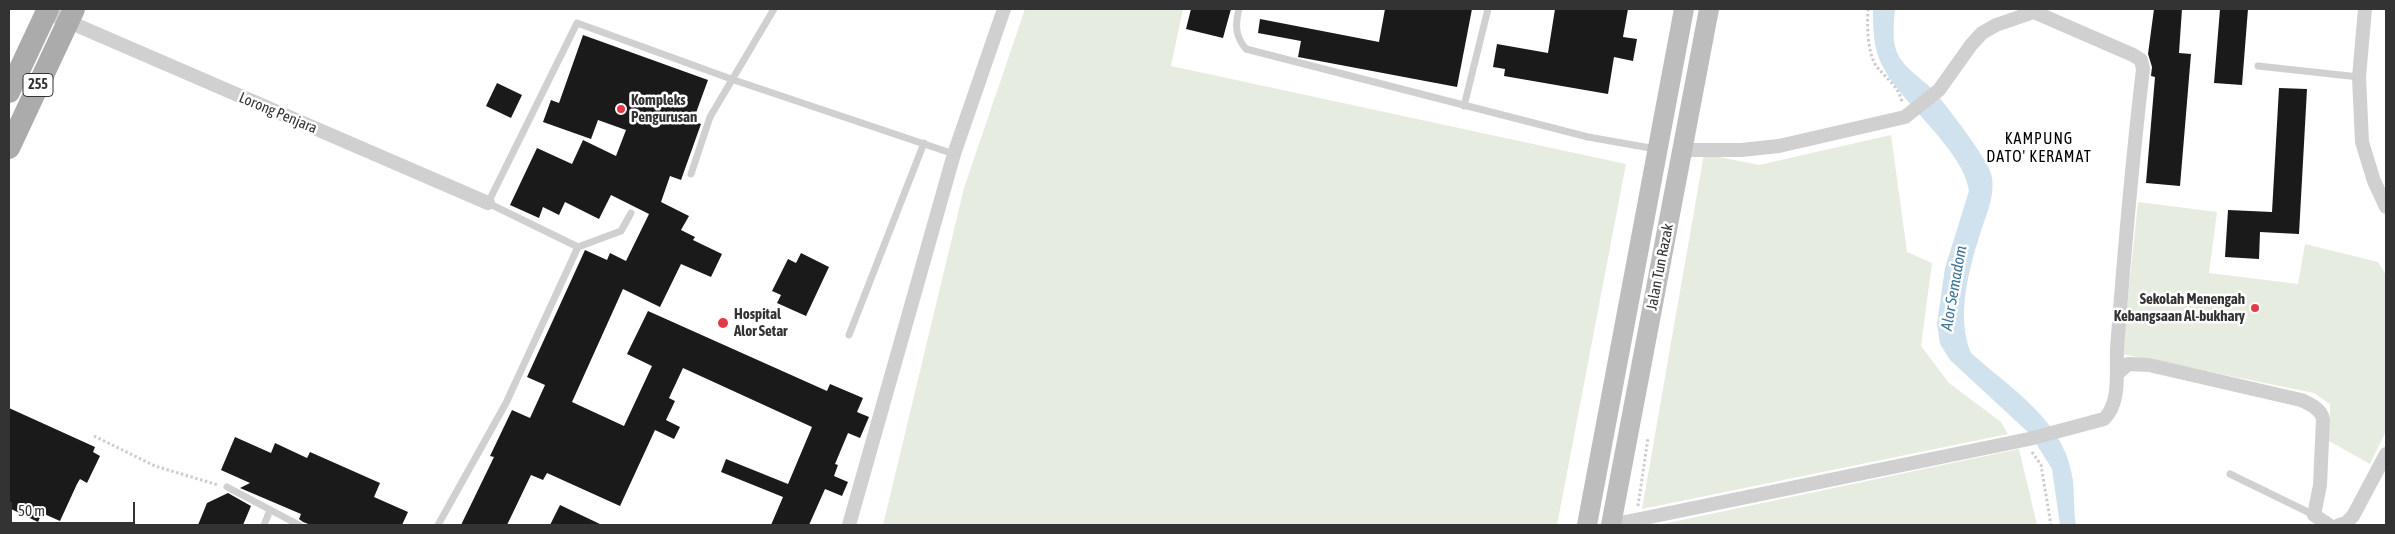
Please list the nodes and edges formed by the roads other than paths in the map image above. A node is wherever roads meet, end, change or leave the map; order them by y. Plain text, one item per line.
1 (774, 9) edge
2 (1004, 9) edge
3 (1239, 9) edge
4 (1488, 9) edge
5 (1684, 9) edge
6 (1709, 9) edge
7 (2364, 9) edge
8 (2035, 10) edge
9 (47, 11) edge
10 (71, 15) edge
11 (2258, 66) dead end
12 (14, 69) edge
13 (2359, 77) junction
14 (734, 80) junction
15 (9, 92) edge
16 (1464, 106) junction
17 (924, 144) junction
18 (9, 148) edge
19 (1656, 149) junction
20 (1682, 150) junction
21 (954, 154) junction
22 (691, 174) dead end
23 (488, 203) junction
24 (2386, 207) edge
25 (631, 213) dead end
26 (578, 247) junction
27 (849, 335) dead end
28 (2117, 374) junction
29 (2386, 454) edge
30 (2230, 474) dead end
31 (227, 487) road end
32 (270, 510) junction
33 (2314, 515) junction
34 (264, 525) edge
35 (299, 525) edge
36 (438, 525) edge
37 (849, 525) edge
38 (1587, 525) edge
39 (1611, 525) edge
40 (2329, 525) edge
41 (2339, 525) edge

1 - 14 lane
2 - 21 street
3 - 16 lane
4 - 16 lane
5 - 19 main road, Jalan Tun Razak
6 - 20 main road, Jalan Tun Razak
7 - 13 street
8 - 20 street
8 - 28 street
9 - 10 street, Lorong Penjara
9 - 12 main road, 255
10 - 18 main road, 255
10 - 23 street, Lorong Penjara
11 - 13 lane
12 - 15 main road, 255
13 - 24 street
14 - 17 lane
14 - 22 lane
14 - 23 lane
16 - 19 lane
17 - 21 lane
17 - 27 lane
19 - 38 main road, Jalan Tun Razak
20 - 39 main road, Jalan Tun Razak
21 - 37 street
23 - 26 lane
25 - 26 lane
26 - 36 lane
28 - 33 street
28 - 39 street
29 - 41 street
30 - 33 lane
31 - 32 lane
32 - 34 lane
32 - 35 lane
33 - 40 street

